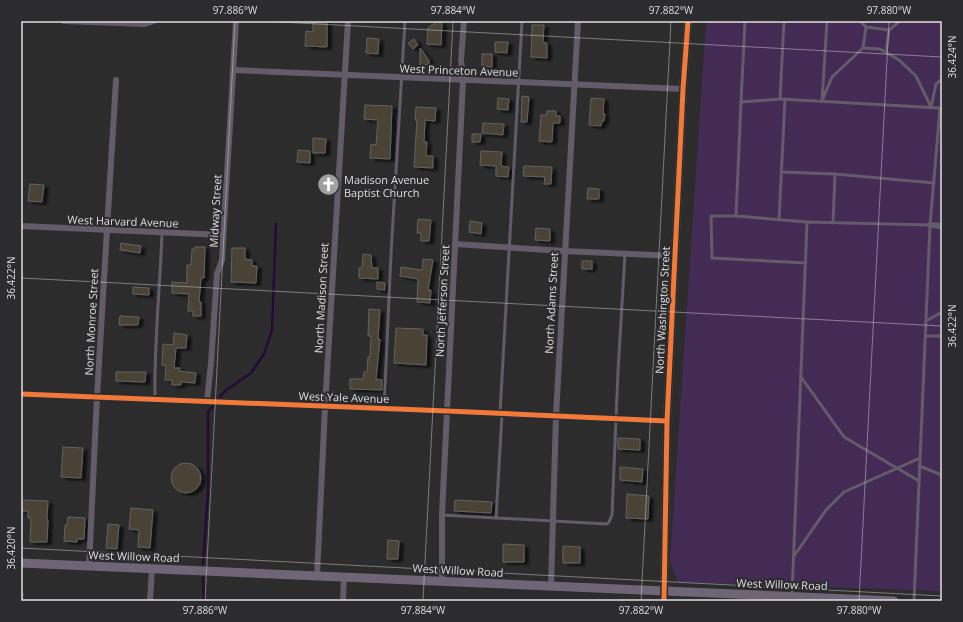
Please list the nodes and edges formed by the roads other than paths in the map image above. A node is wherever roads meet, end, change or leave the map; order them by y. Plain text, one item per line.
1 (64, 21) edge
2 (154, 21) edge
3 (236, 21) edge
4 (348, 21) edge
5 (405, 21) edge
6 (464, 21) edge
7 (522, 21) edge
8 (578, 21) edge
9 (688, 21) edge
10 (745, 21) edge
11 (784, 21) edge
12 (827, 21) edge
13 (860, 21) edge
14 (900, 21) edge
15 (866, 27) junction
16 (889, 30) junction
17 (863, 48) junction
18 (886, 52) junction
19 (233, 70) junction
20 (344, 75) junction
21 (402, 78) junction
22 (942, 79) edge
23 (116, 80) dead end
24 (463, 80) junction
25 (519, 82) junction
26 (574, 85) junction
27 (683, 89) junction
28 (780, 99) junction
29 (786, 99) junction
30 (822, 101) junction
31 (741, 102) junction
32 (931, 107) junction
33 (941, 108) edge
34 (939, 122) junction
35 (942, 125) edge
36 (782, 172) junction
37 (835, 174) junction
38 (934, 183) junction
39 (736, 216) junction
40 (779, 220) junction
41 (808, 222) junction
42 (833, 223) junction
43 (930, 225) junction
44 (21, 226) edge
45 (942, 226) edge
46 (107, 230) junction
47 (162, 232) junction
48 (223, 235) junction
49 (455, 244) junction
50 (509, 248) junction
51 (564, 251) junction
52 (625, 254) junction
53 (675, 256) junction
54 (806, 263) junction
55 (942, 312) edge
56 (926, 321) junction
57 (925, 336) junction
58 (942, 336) edge
59 (801, 377) junction
60 (21, 394) edge
61 (97, 396) junction
62 (155, 398) junction
63 (207, 401) junction
64 (325, 407) junction
65 (384, 409) junction
66 (447, 411) junction
67 (501, 414) junction
68 (556, 416) junction
69 (616, 419) junction
70 (667, 421) junction
71 (920, 458) junction
72 (919, 466) junction
73 (897, 468) junction
74 (942, 475) edge
75 (919, 481) junction
76 (442, 515) junction
77 (496, 518) junction
78 (553, 520) junction
79 (794, 556) junction
80 (21, 563) edge
81 (89, 567) junction
82 (152, 569) junction
83 (317, 576) junction
84 (344, 577) junction
85 (442, 581) junction
86 (551, 586) junction
87 (664, 591) junction
88 (22, 594) edge
89 (792, 597) junction
90 (850, 600) edge
91 (21, 601) edge
92 (150, 601) edge
93 (343, 601) edge
94 (664, 601) edge
95 (894, 601) edge
96 (914, 601) edge

1 - 2 street
3 - 19 street, Midway Street
4 - 20 street, North Madison Street
5 - 21 lane
6 - 24 street, North Jefferson Street
7 - 25 lane
8 - 26 street, North Adams Street
9 - 27 street, North Washington Street
10 - 31 lane
11 - 28 lane
12 - 30 lane
13 - 15 lane
14 - 16 lane
15 - 16 lane
15 - 17 lane
16 - 18 lane
17 - 18 lane
17 - 30 lane
18 - 32 lane
19 - 20 street, West Princeton Avenue
19 - 48 street, Midway Street
20 - 21 street, West Princeton Avenue
20 - 64 street, North Madison Street
21 - 24 street, West Princeton Avenue
21 - 65 lane
22 - 32 lane
23 - 46 street, North Monroe Street
24 - 25 street, West Princeton Avenue
24 - 49 street, North Jefferson Street
25 - 26 street, West Princeton Avenue
25 - 50 lane
26 - 27 street, West Princeton Avenue
26 - 51 street, North Adams Street
27 - 53 street, North Washington Street
28 - 29 lane
28 - 31 lane
29 - 30 lane
29 - 36 lane
30 - 32 lane
31 - 39 lane
32 - 33 lane
33 - 34 lane
34 - 35 lane
34 - 38 lane
36 - 37 lane
36 - 40 lane
37 - 38 lane
37 - 42 lane
38 - 43 lane
39 - 40 lane
39 - 54 lane
40 - 41 lane
41 - 42 lane
41 - 54 lane
42 - 43 lane
43 - 45 street
43 - 56 lane
44 - 46 street, West Harvard Avenue
46 - 47 street, West Harvard Avenue
46 - 61 street, North Monroe Street
47 - 48 street, West Harvard Avenue
47 - 62 lane
48 - 63 street, Midway Street
49 - 50 street
49 - 66 street, North Jefferson Street
50 - 51 street
50 - 67 lane
51 - 52 street
51 - 68 street, North Adams Street
52 - 53 street
52 - 69 lane
53 - 70 street, North Washington Street
54 - 59 lane
55 - 56 lane
56 - 57 lane
57 - 58 lane
57 - 71 lane
59 - 73 lane
59 - 79 lane
60 - 61 street, West Yale Avenue
61 - 62 street, West Yale Avenue
61 - 81 street, North Monroe Street
62 - 63 street, West Yale Avenue
63 - 64 street, West Yale Avenue
64 - 65 street, West Yale Avenue
64 - 83 street, North Madison Street
65 - 66 street, West Yale Avenue
66 - 67 street, West Yale Avenue
66 - 76 street, North Jefferson Street
67 - 68 street, West Yale Avenue
67 - 77 lane
68 - 69 street, West Yale Avenue
68 - 78 street, North Adams Street
69 - 70 street, West Yale Avenue
69 - 78 lane
70 - 87 street, North Washington Street
71 - 72 lane
71 - 73 lane
72 - 74 lane
72 - 75 lane
73 - 75 lane
73 - 79 lane
75 - 96 lane
76 - 77 lane
76 - 85 street, North Jefferson Street
77 - 78 lane
78 - 86 street, North Adams Street
79 - 89 lane
80 - 81 main road, West Willow Road
81 - 82 main road, West Willow Road
82 - 83 main road, West Willow Road
82 - 92 street
83 - 84 main road, West Willow Road
84 - 85 main road, West Willow Road
84 - 93 street
85 - 86 main road, West Willow Road
86 - 87 main road, West Willow Road
87 - 89 main road, West Willow Road
87 - 94 street, North Washington Street
88 - 91 lane
89 - 90 main road, West Willow Road
90 - 95 main road, West Willow Road

